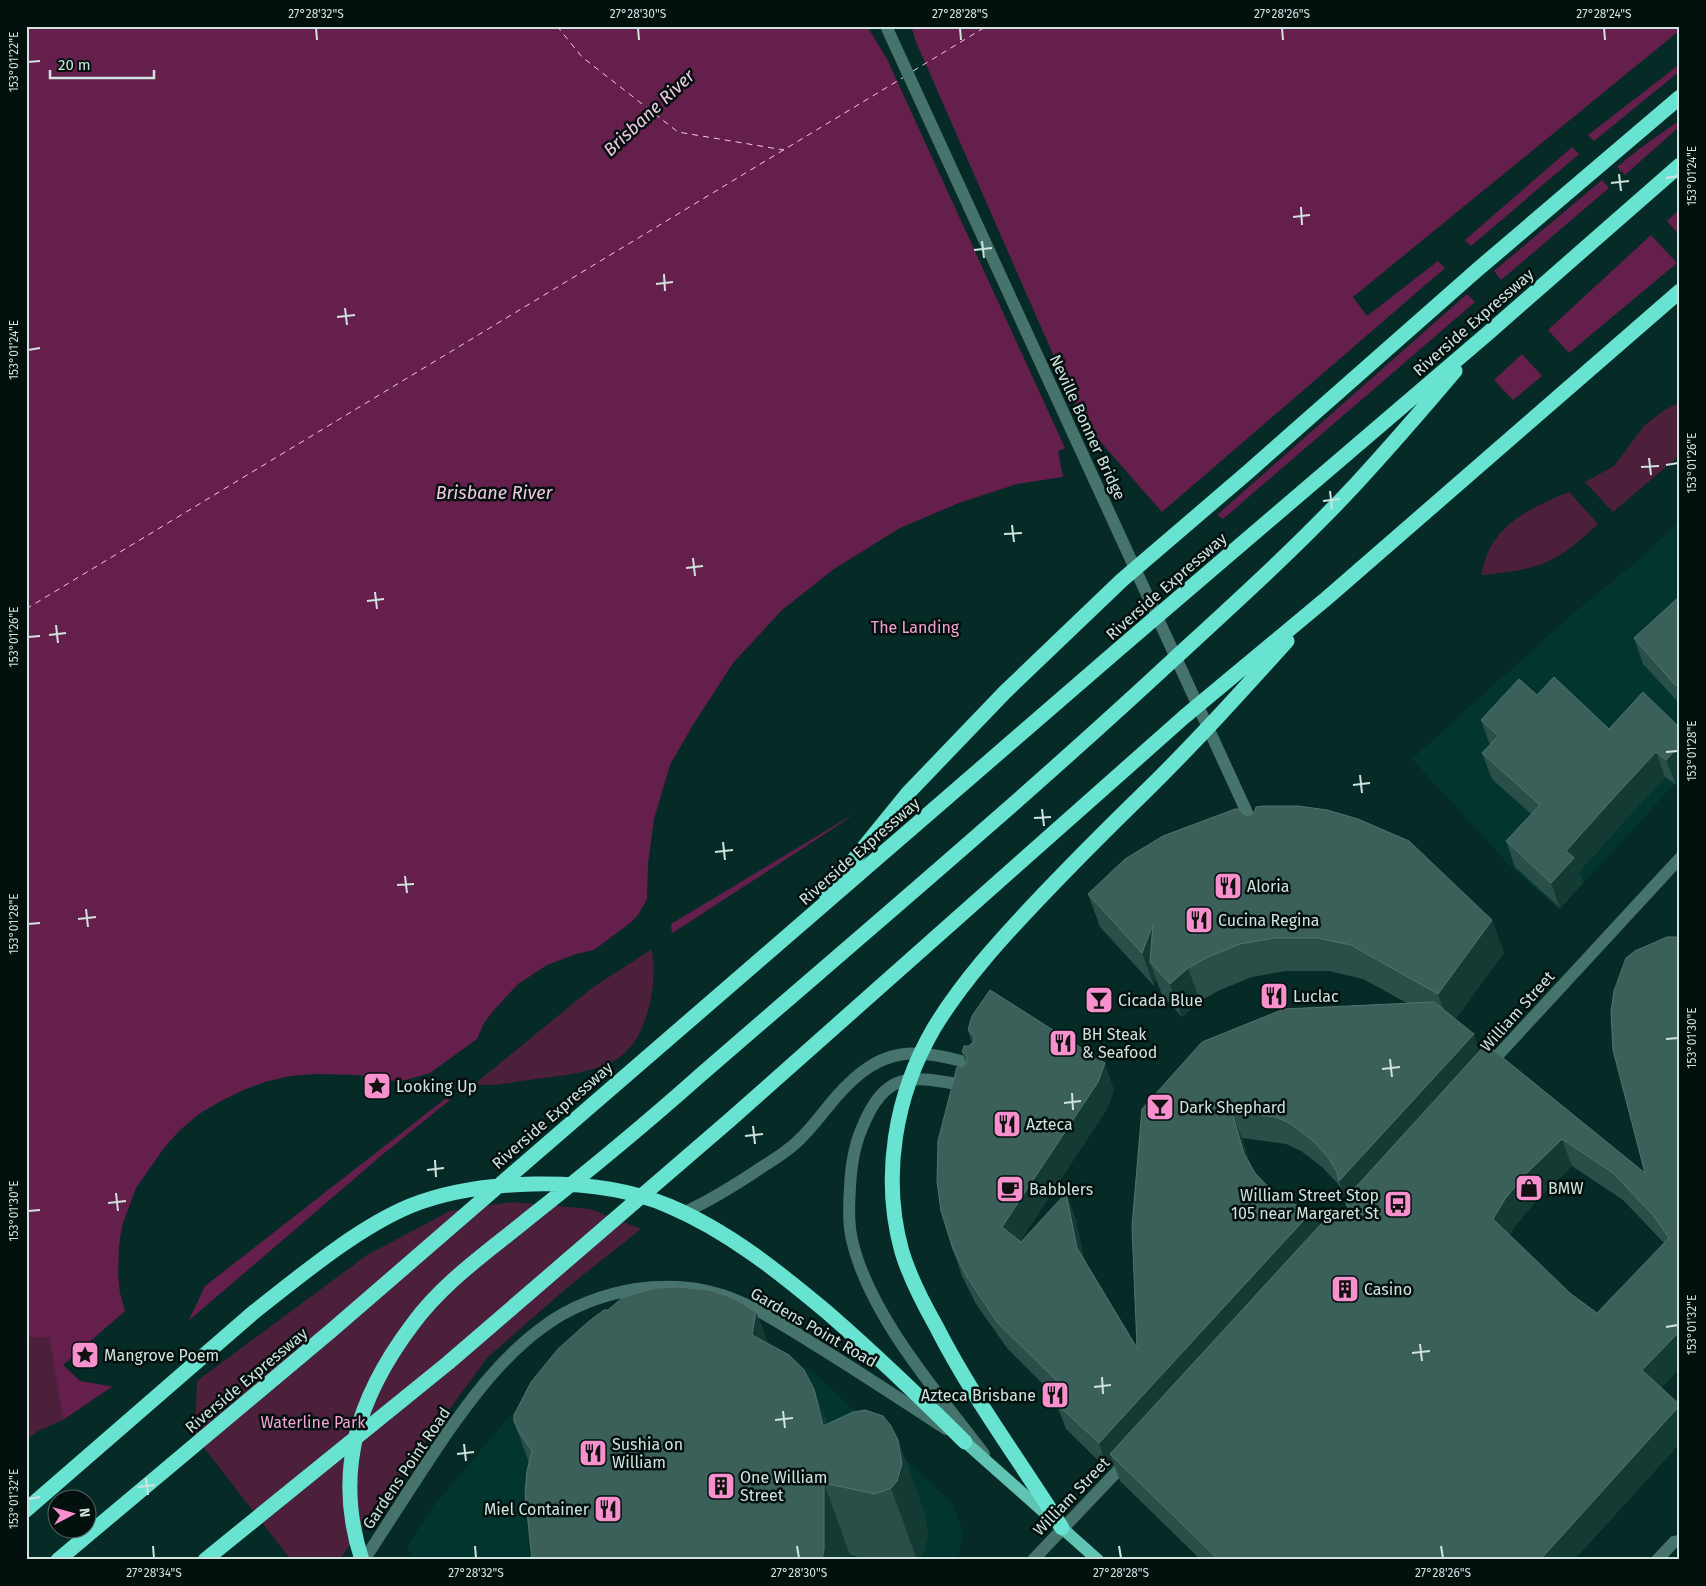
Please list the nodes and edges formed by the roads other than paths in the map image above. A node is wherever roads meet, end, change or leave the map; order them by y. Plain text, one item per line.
1 (886, 26) edge
2 (1680, 97) edge
3 (1680, 165) edge
4 (1680, 291) edge
5 (1487, 334) junction
6 (1327, 598) junction
7 (1260, 841) edge
8 (1680, 858) edge
9 (798, 928) junction
10 (976, 1065) edge
11 (1480, 1076) edge
12 (969, 1086) edge
13 (683, 1213) junction
14 (966, 1442) junction
15 (1136, 1452) edge
16 (991, 1464) junction
17 (26, 1510) edge
18 (1062, 1528) junction
19 (1680, 1541) edge
20 (58, 1560) edge
21 (205, 1560) edge
22 (363, 1560) edge
23 (1033, 1560) edge
24 (1098, 1560) edge
25 (1657, 1560) edge

1 - 7 street, Neville Bonner Bridge
2 - 9 highway
3 - 5 highway, Riverside Expressway
4 - 6 highway
5 - 9 highway, Riverside Expressway
5 - 22 highway
6 - 18 highway
6 - 21 highway
8 - 11 street, William Street
9 - 20 highway, Riverside Expressway
10 - 13 street
12 - 16 street
13 - 14 highway
13 - 17 highway
14 - 16 main road
14 - 22 street, Gardens Point Road
15 - 18 street, William Street
16 - 18 main road
18 - 23 street, William Street
18 - 24 main road
19 - 25 street

